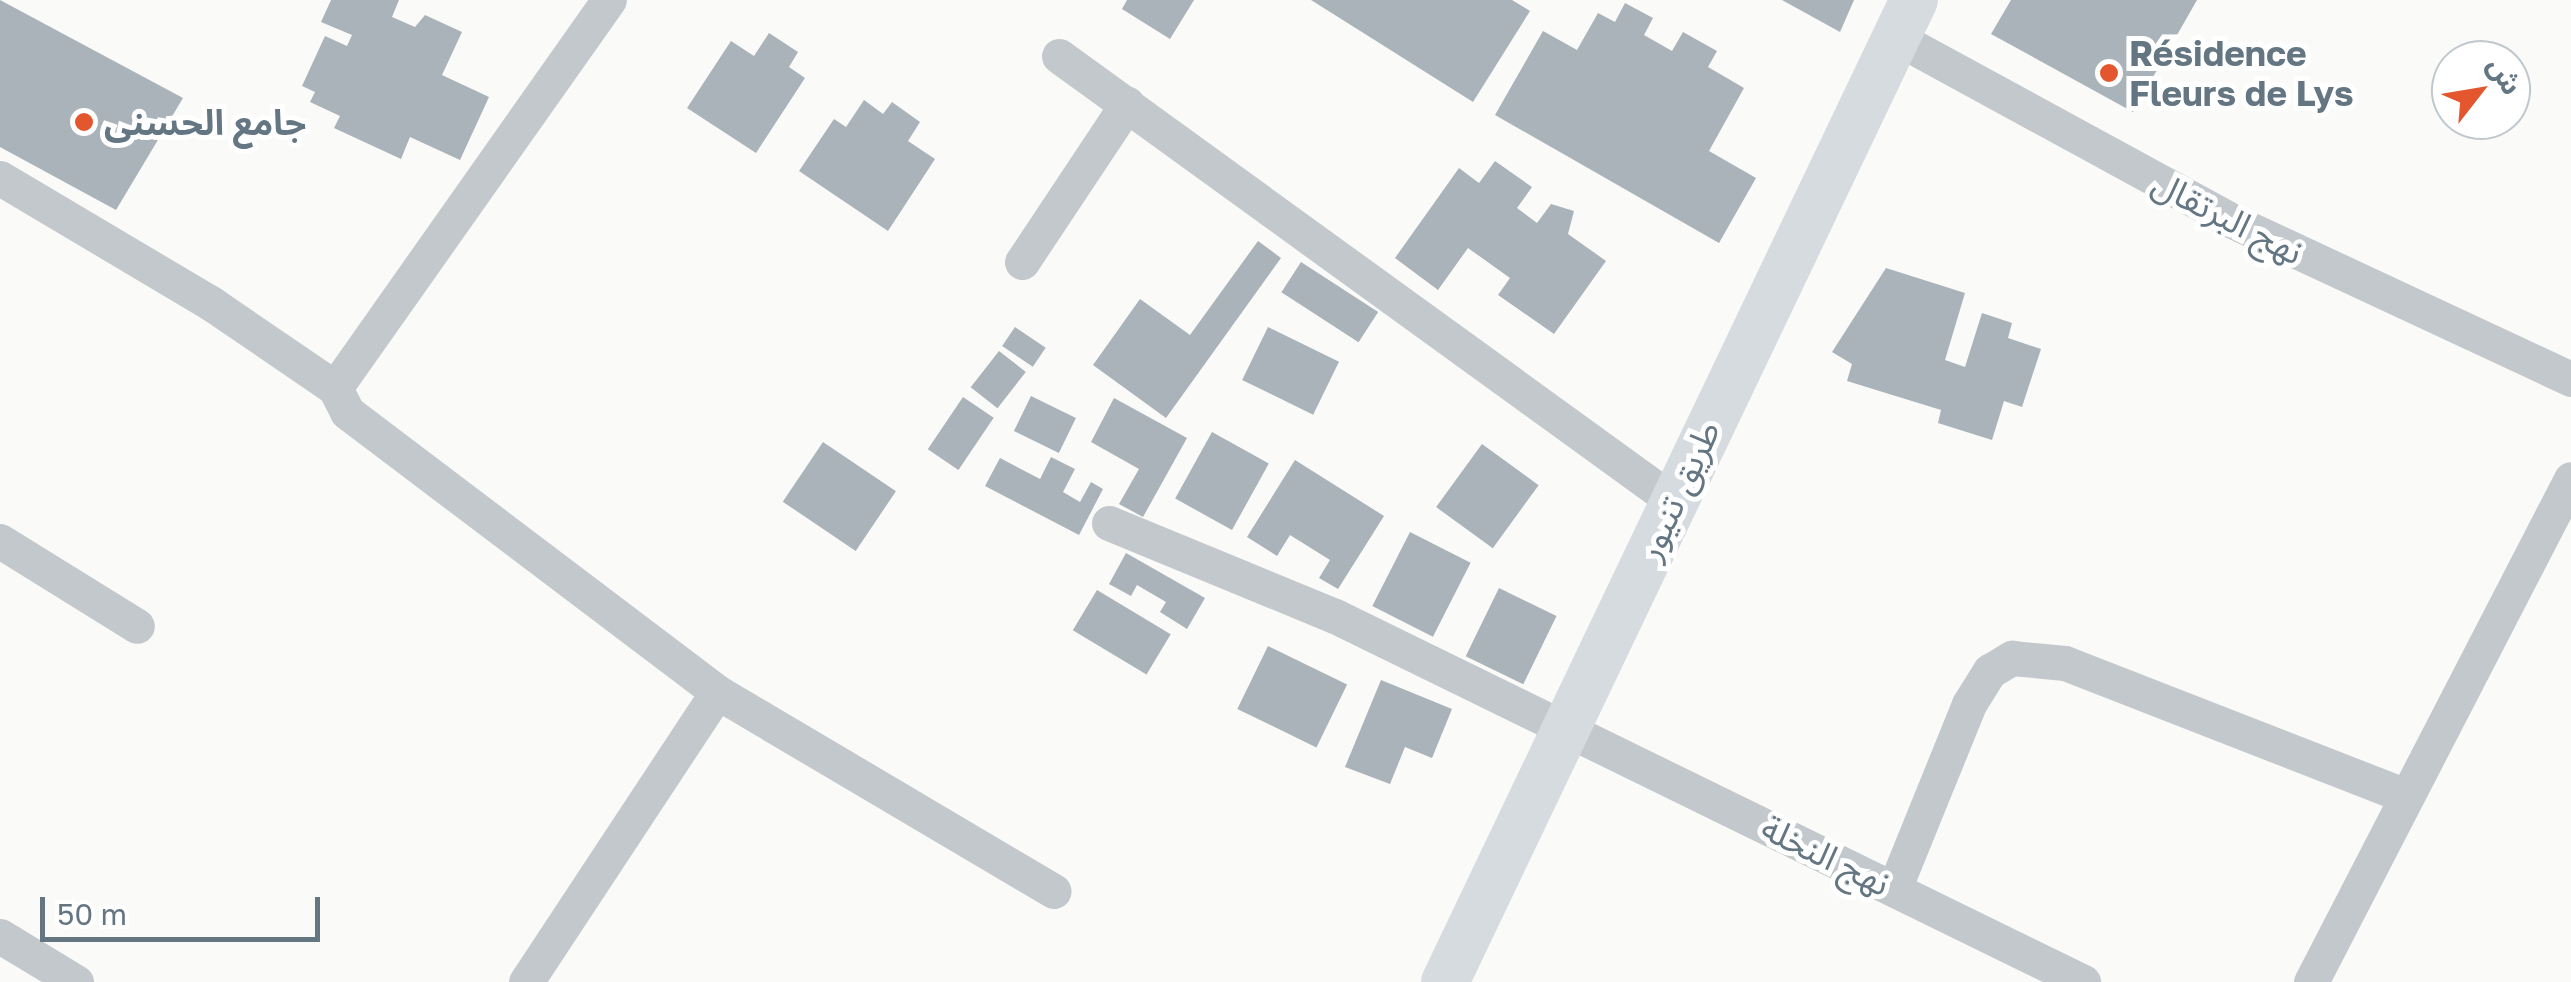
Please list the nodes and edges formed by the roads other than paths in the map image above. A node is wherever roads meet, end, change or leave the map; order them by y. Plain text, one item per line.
1 (609, 0) edge
2 (1904, 18) edge
3 (1059, 56) dead end
4 (1127, 104) junction
5 (0, 178) edge
6 (1022, 262) dead end
7 (2571, 379) edge
8 (335, 388) junction
9 (2571, 478) edge
10 (1672, 500) junction
11 (1109, 522) dead end
12 (0, 541) edge
13 (137, 626) dead end
14 (718, 692) junction
15 (1568, 728) junction
16 (2406, 796) junction
17 (1894, 889) junction
18 (1054, 890) dead end
19 (0, 936) edge
20 (76, 982) edge
21 (526, 982) edge
22 (1444, 982) edge
23 (2083, 982) edge
24 (2311, 982) edge

1 - 8 street
2 - 7 street, نهج البرتقال
2 - 10 main road, طريق تنيور
3 - 4 street
4 - 6 street
4 - 10 street
5 - 8 street
8 - 14 street
9 - 16 street
10 - 15 main road, طريق تنيور
11 - 15 street, نهج النخلة
12 - 13 street
14 - 18 street
14 - 21 street
15 - 17 street, نهج النخلة
15 - 22 main road, طريق تنيور
16 - 17 street
16 - 24 street
17 - 23 street, نهج النخلة
19 - 20 street

